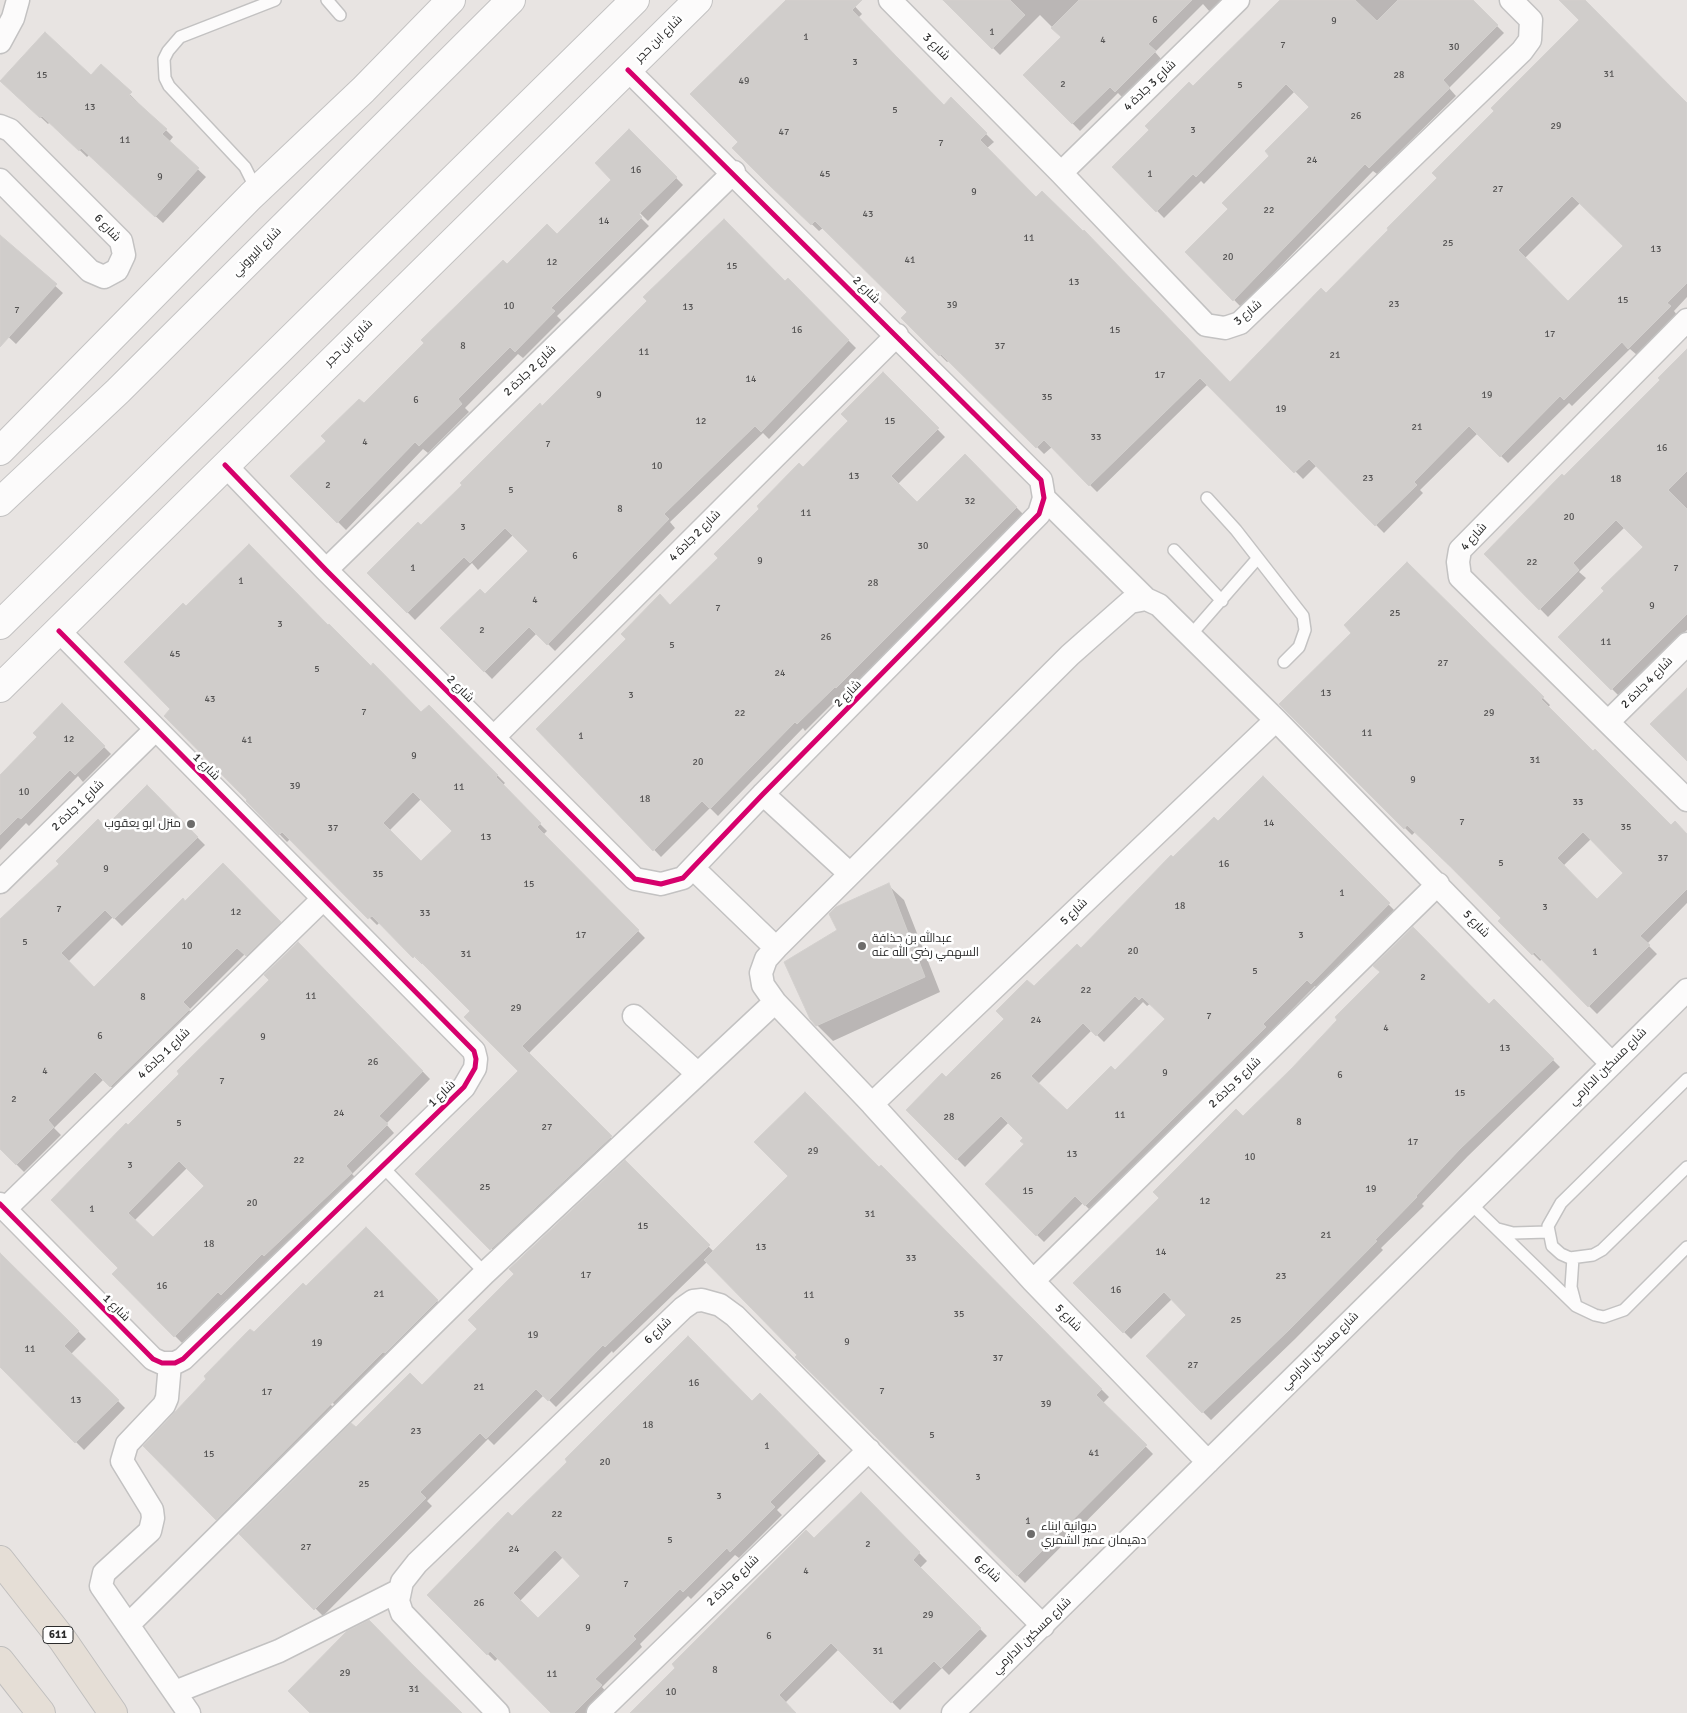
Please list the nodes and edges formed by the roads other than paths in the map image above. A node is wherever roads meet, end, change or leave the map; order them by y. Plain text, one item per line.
1 (18, 0) edge
2 (275, 0) edge
3 (327, 0) edge
4 (452, 0) edge
5 (511, 0) edge
6 (606, 0) edge
7 (635, 0) edge
8 (698, 0) edge
9 (1238, 0) edge
10 (1511, 0) edge
11 (900, 4) edge
12 (340, 15) dead end
13 (599, 34) junction
14 (0, 42) edge
15 (628, 70) junction
16 (0, 126) edge
17 (734, 172) junction
18 (1061, 173) junction
19 (0, 180) edge
20 (250, 196) junction
21 (411, 222) junction
22 (438, 256) junction
23 (366, 266) junction
24 (401, 292) junction
25 (1687, 320) edge
26 (897, 335) junction
27 (95, 356) junction
28 (66, 385) junction
29 (123, 385) junction
30 (94, 413) junction
31 (0, 451) edge
32 (225, 465) junction
33 (1044, 498) junction
34 (1207, 498) dead end
35 (0, 502) edge
36 (1174, 550) dead end
37 (1257, 560) junction
38 (326, 570) junction
39 (1146, 599) junction
40 (1222, 601) junction
41 (0, 625) edge
42 (59, 631) junction
43 (1189, 637) junction
44 (1687, 644) edge
45 (1284, 662) dead end
46 (0, 688) edge
47 (1276, 720) junction
48 (1608, 722) junction
49 (155, 730) junction
50 (494, 737) junction
51 (763, 794) junction
52 (1687, 800) edge
53 (693, 868) junction
54 (849, 873) junction
55 (0, 882) edge
56 (1438, 884) junction
57 (323, 899) junction
58 (776, 948) junction
59 (1687, 990) edge
60 (775, 1002) junction
61 (634, 1016) dead end
62 (1612, 1064) junction
63 (698, 1074) junction
64 (1687, 1080) edge
65 (872, 1104) junction
66 (382, 1166) junction
67 (1687, 1167) edge
68 (1470, 1203) junction
69 (2, 1206) edge
70 (1496, 1229) junction
71 (1548, 1232) junction
72 (1687, 1247) edge
73 (1574, 1258) junction
74 (485, 1273) junction
75 (1033, 1281) junction
76 (1576, 1306) junction
77 (170, 1364) junction
78 (868, 1450) junction
79 (1208, 1462) junction
80 (0, 1560) edge
81 (398, 1591) junction
82 (128, 1625) junction
83 (1043, 1626) junction
84 (0, 1662) edge
85 (175, 1692) junction
86 (40, 1713) edge
87 (113, 1713) edge
88 (189, 1713) edge
89 (498, 1713) edge
90 (598, 1713) edge
91 (953, 1713) edge

1 - 14 street
2 - 20 lane
3 - 12 lane
4 - 20 main road
5 - 29 main road, شارع البيروني
6 - 13 main road
7 - 13 main road
8 - 15 main road, شارع ابن حجر
9 - 18 street, شارع 3 جادة 4
10 - 18 street, شارع 3
11 - 18 street, شارع 3
13 - 21 main road
15 - 17 street, شارع 2
15 - 22 main road, شارع ابن حجر
16 - 19 street, شارع 6
17 - 26 street, شارع 2
17 - 38 street, شارع 2 جادة 2
20 - 27 main road
21 - 22 main road
21 - 23 main road
22 - 24 main road, شارع ابن حجر
23 - 24 main road
23 - 41 main road
24 - 32 main road, شارع ابن حجر
25 - 48 street, شارع 4
26 - 33 street, شارع 2
26 - 50 street, شارع 2 جادة 4
27 - 28 main road
27 - 29 main road
28 - 30 main road
28 - 31 main road
29 - 30 main road, شارع البيروني
30 - 35 main road, شارع البيروني
32 - 38 street, شارع 2
32 - 42 main road, شارع ابن حجر
33 - 39 street, شارع 5
33 - 51 street, شارع 2
34 - 37 lane
36 - 40 lane
37 - 40 lane
37 - 45 lane
38 - 50 street, شارع 2
39 - 43 street, شارع 5
39 - 54 street
40 - 43 lane
42 - 46 main road, شارع ابن حجر
42 - 49 street, شارع 1
43 - 47 street, شارع 5
44 - 48 street, شارع 4 جادة 2
47 - 56 street, شارع 5
47 - 65 street, شارع 5
48 - 52 street, شارع 4
49 - 55 street, شارع 1 جادة 2
49 - 57 street, شارع 1
50 - 53 street, شارع 2
51 - 53 street, شارع 2
51 - 54 street
53 - 58 street
54 - 58 street
56 - 62 street, شارع 5
56 - 75 street, شارع 5 جادة 2
57 - 66 street, شارع 1
57 - 69 street, شارع 1 جادة 4
58 - 60 street, شارع 5
59 - 62 street, شارع مسكين الدارمي
60 - 63 street
60 - 65 street, شارع 5
61 - 63 street
62 - 68 street, شارع مسكين الدارمي
63 - 74 street
64 - 71 lane
65 - 75 street, شارع 5
66 - 74 lane
66 - 77 street, شارع 1
67 - 73 lane
68 - 70 lane
68 - 79 street, شارع مسكين الدارمي
69 - 77 street, شارع 1
70 - 71 lane
70 - 76 lane
71 - 73 lane
72 - 76 lane
73 - 76 lane
74 - 82 street
75 - 79 street, شارع 5
77 - 82 street
78 - 81 street, شارع 6
78 - 83 street, شارع 6
78 - 90 street, شارع 6 جادة 2
79 - 83 street, شارع مسكين الدارمي
80 - 87 main road, 611
81 - 85 street
81 - 89 street
82 - 85 street
83 - 91 street, شارع مسكين الدارمي
84 - 86 main road
85 - 88 street

